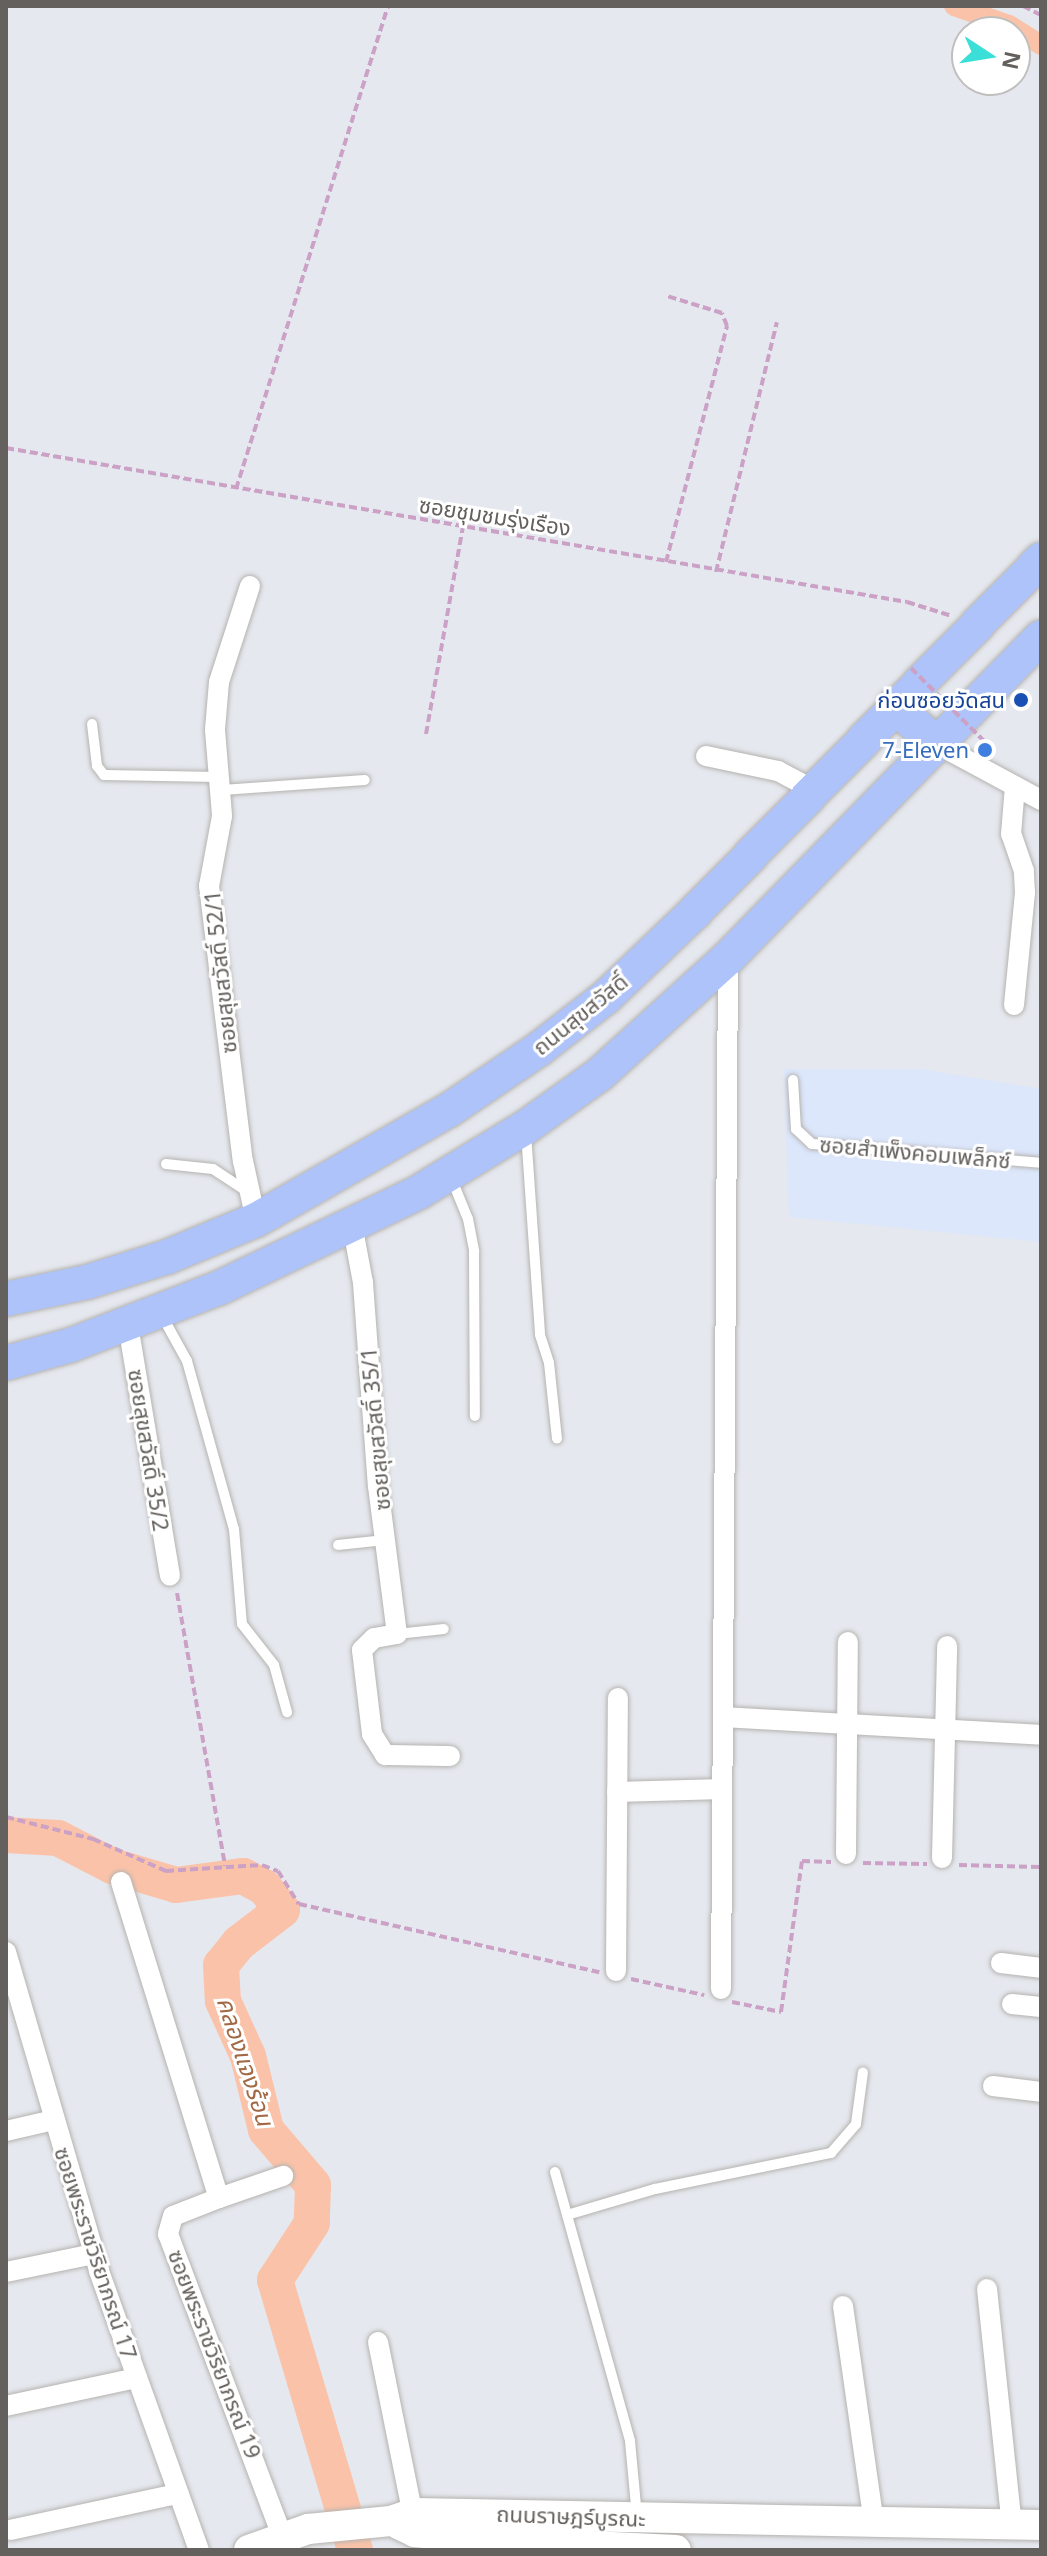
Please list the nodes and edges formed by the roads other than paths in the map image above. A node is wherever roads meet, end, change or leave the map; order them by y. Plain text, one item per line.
1 (1041, 560) edge
2 (250, 586) dead end
3 (1041, 637) edge
4 (894, 706) junction
5 (92, 724) dead end
6 (937, 744) junction
7 (706, 756) dead end
8 (365, 780) dead end
9 (221, 784) junction
10 (1015, 786) junction
11 (812, 789) junction
12 (1041, 800) edge
13 (728, 958) junction
14 (1014, 1005) dead end
15 (793, 1080) dead end
16 (526, 1127) junction
17 (1041, 1163) edge
18 (166, 1164) dead end
19 (450, 1174) junction
20 (253, 1207) junction
21 (352, 1224) junction
22 (6, 1299) edge
23 (160, 1312) junction
24 (128, 1325) junction
25 (6, 1363) edge
26 (475, 1416) dead end
27 (557, 1439) dead end
28 (385, 1540) junction
29 (338, 1545) dead end
30 (170, 1576) road end
31 (444, 1629) dead end
32 (397, 1634) junction
33 (848, 1642) dead end
34 (947, 1646) dead end
35 (618, 1698) dead end
36 (287, 1712) dead end
37 (723, 1717) junction
38 (847, 1724) junction
39 (945, 1730) junction
40 (1041, 1735) edge
41 (450, 1756) dead end
42 (722, 1789) junction
43 (617, 1792) junction
44 (846, 1854) dead end
45 (942, 1858) dead end
46 (121, 1882) dead end
47 (6, 1952) edge
48 (1001, 1963) dead end
49 (1041, 1968) edge
50 (616, 1971) dead end
51 (721, 1989) dead end
52 (1012, 2004) dead end
53 (13, 2006) edge
54 (1041, 2007) edge
55 (863, 2072) dead end
56 (993, 2086) dead end
57 (1041, 2092) edge
58 (54, 2120) junction
59 (6, 2131) edge
60 (555, 2172) dead end
61 (283, 2176) dead end
62 (219, 2198) junction
63 (567, 2215) junction
64 (94, 2254) junction
65 (6, 2272) edge
66 (987, 2289) dead end
67 (843, 2306) dead end
68 (378, 2342) dead end
69 (137, 2378) junction
70 (6, 2406) edge
71 (176, 2494) junction
72 (594, 2516) junction
73 (637, 2518) junction
74 (406, 2522) junction
75 (874, 2524) junction
76 (1026, 2525) edge
77 (10, 2530) dead end
78 (295, 2532) junction
79 (544, 2547) edge
80 (612, 2549) edge
81 (199, 2550) edge
82 (249, 2550) edge
83 (676, 2550) edge

1 - 4 main road, ถนนสุขสวัสดิ์
2 - 9 street, ซอยสุขสวัสดิ์ 52/1
3 - 6 main road
4 - 6 main road
4 - 11 main road, ถนนสุขสวัสดิ์
5 - 9 lane
6 - 10 street
6 - 13 main road
7 - 11 street
8 - 9 lane
9 - 20 street, ซอยสุขสวัสดิ์ 52/1
10 - 12 street
10 - 14 street
11 - 20 main road, ถนนสุขสวัสดิ์
13 - 16 main road
13 - 37 street
15 - 17 lane, ซอยสำเพ็งคอมเพล็กซ์
16 - 19 main road
16 - 27 lane
18 - 20 lane
19 - 21 main road
19 - 26 lane
20 - 22 main road, ถนนสุขสวัสดิ์
21 - 23 main road
21 - 28 street, ซอยสุขสวัสดิ์ 35/1
23 - 24 main road
23 - 36 lane
24 - 25 main road
24 - 30 street, ซอยสุขสวัสดิ์ 35/2
28 - 29 lane
28 - 32 street, ซอยสุขสวัสดิ์ 35/1
31 - 32 lane
32 - 41 street
33 - 38 street
34 - 39 street
35 - 43 street
37 - 38 street
37 - 42 street
38 - 39 street
38 - 44 street
39 - 40 street
39 - 45 street
42 - 43 street
42 - 51 street
43 - 50 street
46 - 62 street
47 - 53 street, ซอยพระราชวิริยาภรณ์ 17
48 - 49 street
52 - 54 street
53 - 58 street, ซอยพระราชวิริยาภรณ์ 17
55 - 63 lane
56 - 57 street
58 - 59 street
58 - 64 street, ซอยพระราชวิริยาภรณ์ 17
60 - 63 lane
61 - 62 street
62 - 78 street, ซอยพระราชวิริยาภรณ์ 19
63 - 73 lane
64 - 65 street
64 - 69 street, ซอยพระราชวิริยาภรณ์ 17
66 - 76 street
67 - 75 street
68 - 74 street
69 - 70 street
69 - 71 street, ซอยพระราชวิริยาภรณ์ 17
71 - 77 street
71 - 81 street, ซอยพระราชวิริยาภรณ์ 17
72 - 73 main road, ถนนราษฎร์บูรณะ
72 - 74 main road, ถนนราษฎร์บูรณะ
72 - 80 main road
73 - 75 main road, ถนนราษฎร์บูรณะ
74 - 78 main road
74 - 79 main road, ถนนราษฎร์บูรณะ
75 - 76 main road, ถนนราษฎร์บูรณะ
78 - 82 main road
79 - 80 main road, ถนนราษฎร์บูรณะ
80 - 83 main road, ถนนราษฎร์บูรณะ

